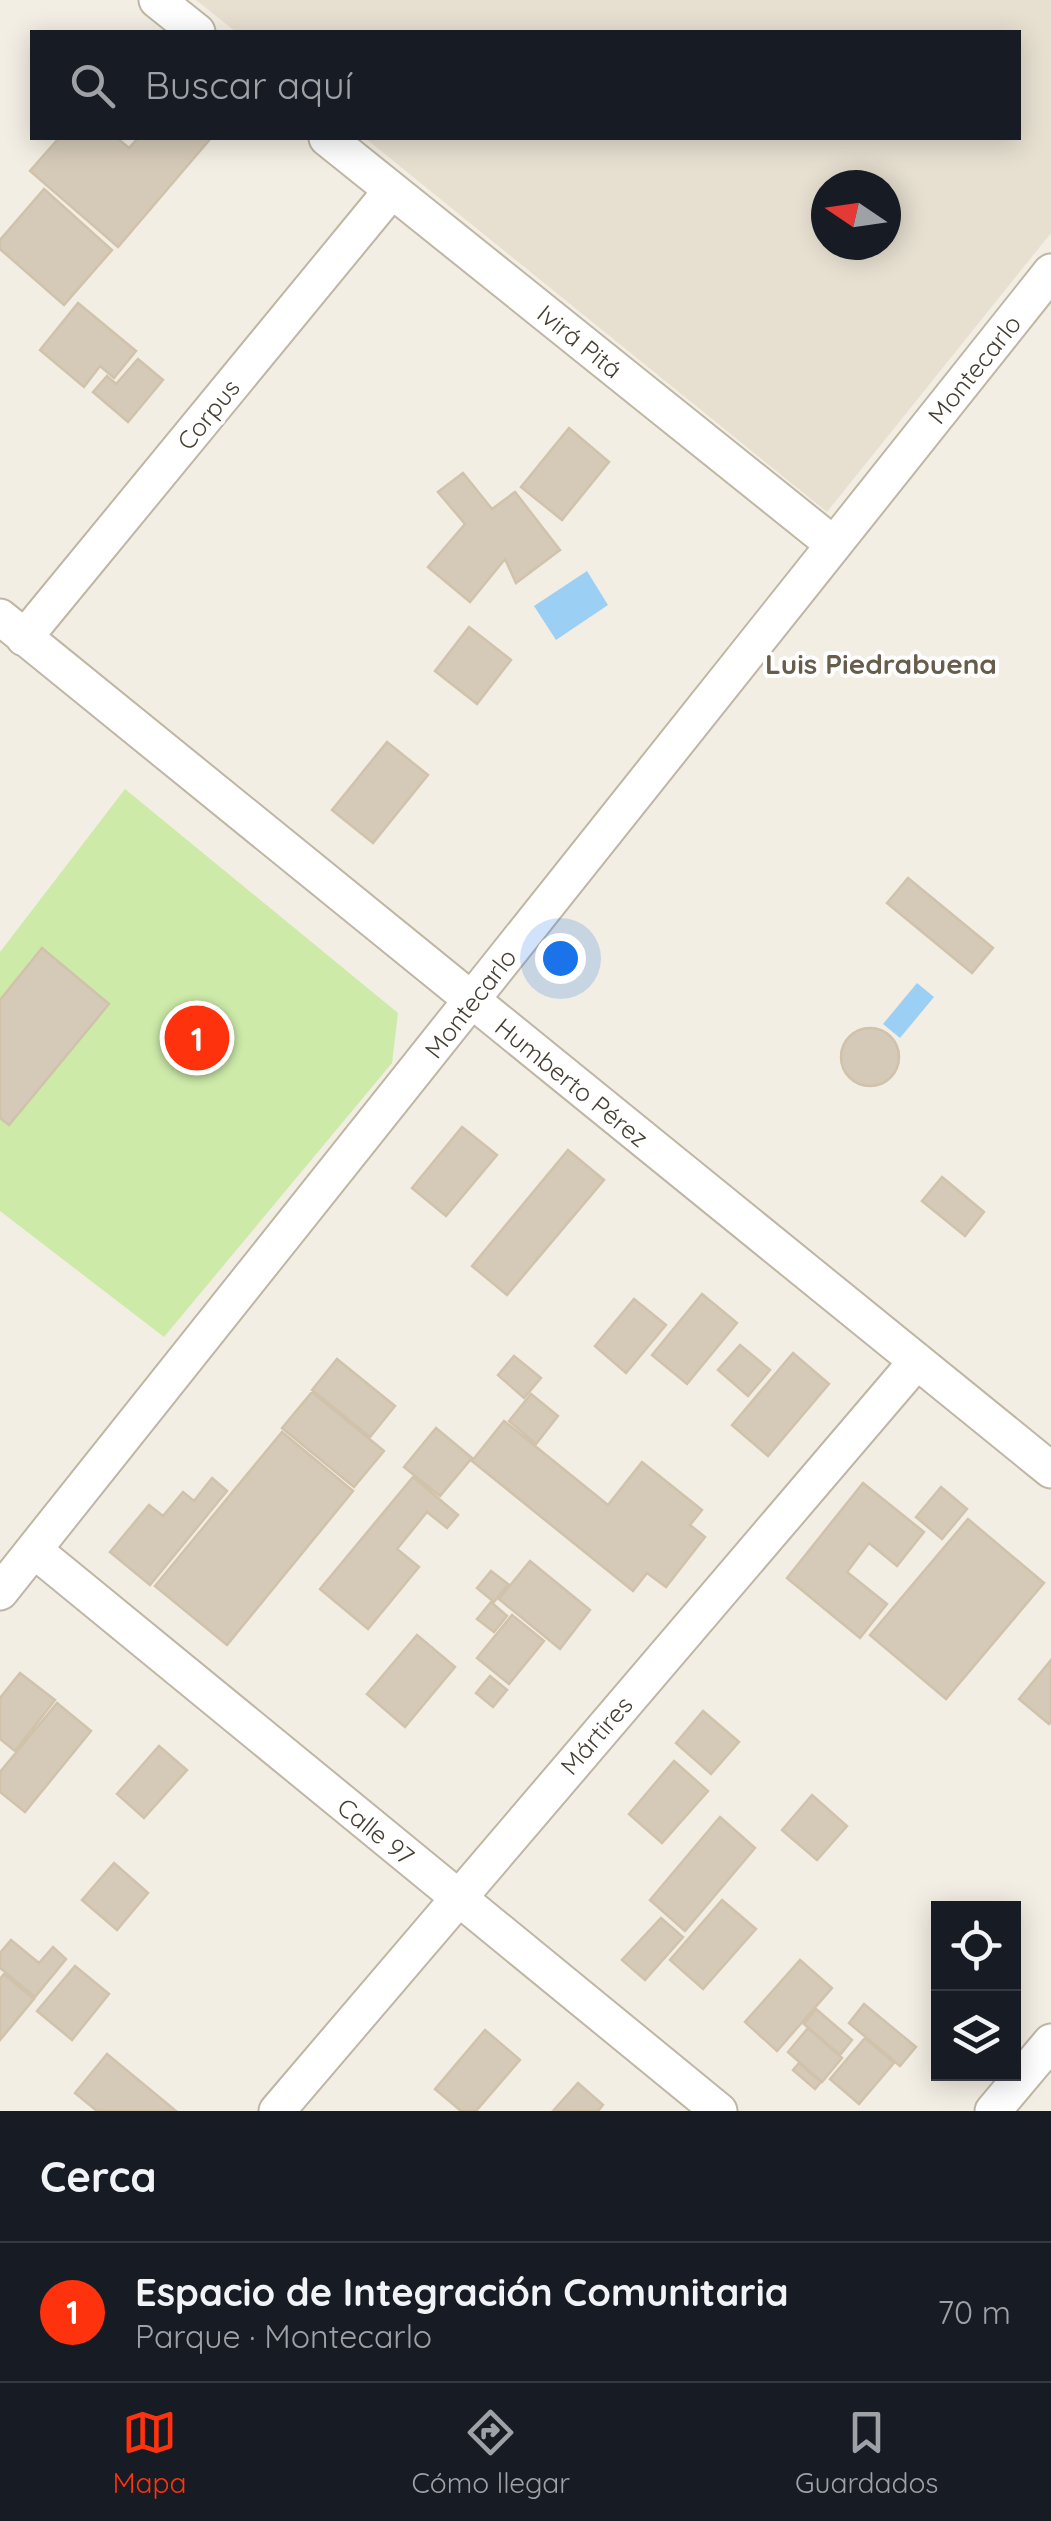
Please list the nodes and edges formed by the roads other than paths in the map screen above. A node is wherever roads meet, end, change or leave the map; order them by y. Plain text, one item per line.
1 (157, 0) edge
2 (194, 30) edge
3 (330, 140) edge
4 (392, 190) junction
5 (1051, 272) edge
6 (833, 544) junction
7 (12, 628) edge
8 (472, 1001) junction
9 (917, 1361) junction
10 (1051, 1470) edge
11 (34, 1550) junction
12 (0, 1592) edge
13 (457, 1896) junction
14 (1051, 2042) edge
15 (277, 2111) edge
16 (719, 2111) edge
17 (993, 2111) edge

1 - 2 street
3 - 4 street, Ivirá Pitá
4 - 6 street, Ivirá Pitá
4 - 7 street, Corpus
5 - 6 street, Montecarlo
6 - 8 street, Montecarlo
7 - 8 street, Humberto Pérez
8 - 9 street, Humberto Pérez
8 - 11 street, Montecarlo
9 - 10 street, Humberto Pérez
9 - 13 street, Mártires
11 - 12 street, Montecarlo
11 - 13 street, Calle 97
13 - 15 street, Mártires
13 - 16 street, Calle 97
14 - 17 street

